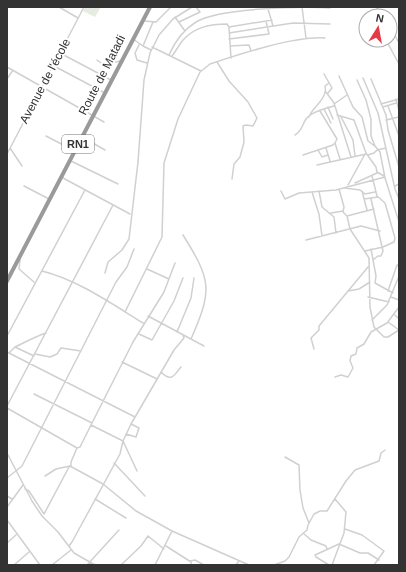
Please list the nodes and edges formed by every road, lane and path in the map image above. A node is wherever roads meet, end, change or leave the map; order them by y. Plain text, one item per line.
1 (59, 7) edge
2 (84, 7) edge
3 (150, 7) edge
4 (171, 7) edge
5 (192, 7) edge
6 (196, 7) edge
7 (244, 7) edge
8 (303, 7) edge
9 (281, 8) edge
10 (330, 8) edge
11 (268, 9) junction
12 (245, 11) junction
13 (175, 17) junction
14 (78, 18) junction
15 (142, 20) junction
16 (272, 20) junction
17 (266, 21) junction
18 (152, 22) junction
19 (179, 22) junction
20 (304, 23) junction
21 (330, 24) dead end
22 (229, 27) junction
23 (273, 27) junction
24 (268, 28) junction
25 (185, 31) junction
26 (229, 33) junction
27 (132, 38) junction
28 (306, 38) junction
29 (325, 38) dead end
30 (229, 39) junction
31 (139, 45) junction
32 (143, 46) junction
33 (230, 46) junction
34 (152, 47) junction
35 (390, 48) edge
36 (151, 50) junction
37 (251, 52) junction
38 (60, 53) junction
39 (169, 54) junction
40 (172, 56) junction
41 (231, 58) junction
42 (97, 60) dead end
43 (121, 61) junction
44 (217, 62) junction
45 (147, 63) junction
46 (399, 64) edge
47 (54, 66) junction
48 (7, 67) edge
49 (13, 70) junction
50 (201, 71) junction
51 (324, 74) dead end
52 (339, 76) dead end
53 (363, 78) dead end
54 (7, 79) edge
55 (371, 79) dead end
56 (111, 80) junction
57 (357, 80) dead end
58 (329, 83) junction
59 (43, 86) junction
60 (327, 92) junction
61 (104, 93) junction
62 (347, 95) junction
63 (399, 99) edge
64 (396, 100) junction
65 (396, 103) junction
66 (381, 104) junction
67 (334, 105) junction
68 (388, 106) junction
69 (328, 107) junction
70 (383, 107) junction
71 (324, 109) junction
72 (320, 111) junction
73 (399, 111) edge
74 (94, 115) junction
75 (337, 115) junction
76 (308, 117) junction
77 (341, 117) junction
78 (399, 117) edge
79 (333, 119) dead end
80 (394, 119) junction
81 (386, 120) junction
82 (104, 122) dead end
83 (331, 123) dead end
84 (295, 135) dead end
85 (46, 136) dead end
86 (399, 136) edge
87 (82, 137) junction
88 (336, 143) junction
89 (369, 143) junction
90 (363, 144) junction
91 (376, 147) junction
92 (387, 147) junction
93 (10, 148) junction
94 (326, 148) junction
95 (105, 150) dead end
96 (318, 150) junction
97 (378, 150) junction
98 (75, 151) junction
99 (7, 154) edge
100 (366, 154) junction
101 (303, 155) dead end
102 (328, 155) junction
103 (355, 156) junction
104 (351, 157) junction
105 (340, 159) junction
106 (69, 160) junction
107 (330, 162) junction
108 (382, 164) junction
109 (317, 165) dead end
110 (22, 166) dead end
111 (376, 167) junction
112 (399, 167) edge
113 (378, 173) junction
114 (372, 176) junction
115 (384, 176) junction
116 (61, 177) junction
117 (232, 178) dead end
118 (372, 180) junction
119 (118, 184) dead end
120 (353, 184) junction
121 (399, 184) edge
122 (24, 186) dead end
123 (395, 186) junction
124 (345, 188) junction
125 (340, 189) junction
126 (85, 190) junction
127 (281, 191) dead end
128 (319, 191) junction
129 (312, 192) junction
130 (362, 192) junction
131 (375, 192) junction
132 (378, 197) junction
133 (399, 198) edge
134 (50, 199) junction
135 (364, 199) junction
136 (371, 199) junction
137 (113, 205) junction
138 (374, 208) junction
139 (367, 210) junction
140 (343, 211) junction
141 (330, 213) junction
142 (131, 215) junction
143 (347, 216) junction
144 (399, 222) edge
145 (350, 229) junction
146 (380, 231) junction
147 (336, 234) junction
148 (183, 235) dead end
149 (322, 236) junction
150 (306, 240) dead end
151 (383, 247) junction
152 (134, 249) dead end
153 (371, 249) junction
154 (365, 251) junction
155 (19, 258) junction
156 (373, 260) junction
157 (175, 263) dead end
158 (399, 266) edge
159 (368, 268) junction
160 (147, 269) junction
161 (42, 271) junction
162 (105, 273) dead end
163 (399, 276) edge
164 (183, 278) dead end
165 (194, 278) dead end
166 (169, 279) junction
167 (7, 281) edge
168 (35, 282) junction
169 (370, 282) junction
170 (72, 283) junction
171 (388, 291) junction
172 (347, 292) junction
173 (393, 293) junction
174 (368, 297) junction
175 (391, 297) junction
176 (399, 300) edge
177 (106, 302) junction
178 (389, 302) junction
179 (399, 307) edge
180 (125, 312) junction
181 (148, 316) junction
182 (395, 316) junction
183 (399, 319) edge
184 (372, 320) junction
185 (388, 322) junction
186 (144, 323) junction
187 (161, 323) junction
188 (377, 329) junction
189 (399, 330) edge
190 (177, 332) junction
191 (46, 333) junction
192 (138, 334) junction
193 (183, 335) junction
194 (7, 336) edge
195 (186, 337) junction
196 (183, 338) junction
197 (191, 339) junction
198 (204, 346) dead end
199 (15, 347) junction
200 (314, 349) dead end
201 (81, 351) junction
202 (8, 352) edge
203 (35, 355) junction
204 (122, 362) junction
205 (30, 365) junction
206 (181, 366) dead end
207 (161, 372) junction
208 (335, 377) dead end
209 (157, 379) junction
210 (65, 382) junction
211 (34, 394) dead end
212 (103, 401) junction
213 (54, 404) junction
214 (7, 407) edge
215 (135, 417) junction
216 (92, 424) junction
217 (131, 424) junction
218 (42, 426) junction
219 (126, 434) junction
220 (123, 441) junction
221 (77, 448) junction
222 (385, 450) dead end
223 (7, 453) edge
224 (285, 457) dead end
225 (114, 463) junction
226 (70, 467) junction
227 (16, 470) junction
228 (137, 471) dead end
229 (45, 476) dead end
230 (7, 478) edge
231 (23, 484) junction
232 (103, 484) junction
233 (25, 489) junction
234 (7, 496) edge
235 (145, 496) dead end
236 (95, 499) junction
237 (335, 499) junction
238 (12, 500) junction
239 (7, 507) edge
240 (126, 518) dead end
241 (7, 520) edge
242 (309, 523) junction
243 (345, 529) junction
244 (119, 530) dead end
245 (172, 531) junction
246 (303, 533) junction
247 (16, 535) junction
248 (7, 543) edge
249 (339, 544) junction
250 (68, 546) junction
251 (166, 546) junction
252 (164, 549) junction
253 (327, 549) junction
254 (71, 550) junction
255 (30, 551) junction
256 (379, 560) junction
257 (190, 561) junction
258 (239, 561) junction
259 (89, 562) junction
260 (17, 563) junction
261 (14, 565) edge
262 (20, 565) edge
263 (40, 565) edge
264 (52, 565) edge
265 (87, 565) edge
266 (96, 565) edge
267 (121, 565) edge
268 (155, 565) edge
269 (191, 565) edge
270 (204, 565) edge
271 (236, 565) edge
272 (249, 565) edge
273 (274, 565) edge
274 (329, 565) edge
275 (332, 565) edge
276 (374, 565) edge

1 - 14 street
2 - 14 street, Avenue de l'école
3 - 15 highway, Route de Matadi / RN1
4 - 18 street
5 - 13 street
6 - 19 street
7 - 12 street
8 - 9 street
8 - 10 street
8 - 20 street
9 - 11 street
11 - 12 street
11 - 16 street
12 - 25 street
13 - 19 street
13 - 34 street
14 - 38 street, Avenue de l'école
15 - 18 street
15 - 27 highway, Route de Matadi / RN1
16 - 17 street
16 - 23 street
17 - 22 street
17 - 24 street
18 - 32 street
19 - 25 street
20 - 21 street
20 - 23 street
20 - 28 street
22 - 26 street
22 - 40 street
23 - 24 street
24 - 26 street
24 - 30 street
25 - 39 street
26 - 30 street
27 - 31 street
27 - 43 highway, Route de Matadi / RN1
28 - 29 street
28 - 37 street
30 - 33 street
31 - 32 street
31 - 45 street
32 - 36 street
33 - 37 street
33 - 41 street
34 - 36 street
34 - 39 street
35 - 46 street
36 - 45 street
37 - 41 street
38 - 47 street, Avenue de l'école
38 - 56 street
39 - 40 street
40 - 50 street
41 - 44 street
42 - 43 street
43 - 56 highway, Route de Matadi / RN1
44 - 50 street
44 - 117 street
45 - 142 street
47 - 59 street, Avenue de l'école
47 - 61 street
48 - 49 street
49 - 54 street
49 - 59 street
50 - 160 street
51 - 58 street
52 - 62 street
53 - 92 street
55 - 66 street
56 - 61 highway, Route de Matadi / RN1
57 - 91 street
58 - 60 street
58 - 60 street
59 - 74 street
59 - 93 street, Avenue de l'école
60 - 67 street
60 - 76 street
61 - 74 highway, Route de Matadi / RN1
62 - 67 street
62 - 89 street
63 - 64 street
64 - 65 street
64 - 66 street
65 - 68 street
65 - 73 street
66 - 70 street
67 - 69 street
67 - 75 street
68 - 70 street
68 - 80 street
69 - 71 street
69 - 79 street
70 - 81 street
71 - 72 street
71 - 83 street
72 - 76 street
72 - 88 street
74 - 82 street
74 - 87 highway, Route de Matadi / RN1
75 - 77 street
75 - 104 street
76 - 84 street
77 - 90 street
77 - 103 street
78 - 80 street
80 - 81 street
80 - 86 street
81 - 112 street
85 - 98 street
87 - 95 street
87 - 98 highway, Route de Matadi / RN1
88 - 94 street
88 - 105 street
89 - 90 street
89 - 91 street
90 - 100 street
91 - 97 street
92 - 97 street
92 - 123 street
93 - 99 street, Avenue de l'école
93 - 110 street
94 - 96 street
94 - 102 street
96 - 101 street
96 - 102 street
97 - 100 street
97 - 108 street
98 - 106 highway, Route de Matadi / RN1
100 - 103 street
100 - 111 street
100 - 124 street
102 - 107 street
103 - 104 street
104 - 105 street
105 - 107 street
106 - 116 highway, Route de Matadi / RN1
106 - 119 street
107 - 109 street
108 - 111 street
108 - 115 street
111 - 113 street
113 - 114 street
113 - 115 street
114 - 118 street
114 - 120 street
115 - 118 street
115 - 144 street
116 - 126 street
116 - 134 highway, Route de Matadi / RN1
118 - 120 street
118 - 131 street
120 - 124 street
121 - 123 street
122 - 134 street
123 - 133 street
124 - 125 street
124 - 130 street
125 - 128 street
125 - 140 street
126 - 137 street
126 - 161 street
127 - 129 street
128 - 129 street
128 - 141 street
129 - 149 street
130 - 131 street
130 - 135 street
131 - 132 street
132 - 136 street
132 - 151 street
134 - 155 highway, Route de Matadi / RN1
135 - 136 street
135 - 139 street
136 - 138 street
137 - 142 street
137 - 170 street
138 - 139 street
138 - 146 street
139 - 143 street
140 - 141 street
140 - 143 street
141 - 147 street
142 - 162 street
143 - 145 street
145 - 146 street
145 - 147 street
145 - 154 street
146 - 151 street
147 - 149 street
148 - 197 street
149 - 150 street
151 - 153 street
151 - 156 street
152 - 177 street
153 - 154 street
153 - 156 street
154 - 159 street
155 - 167 highway, Route de Matadi / RN1
155 - 168 street
156 - 171 street
157 - 166 street
158 - 171 street
159 - 169 street
159 - 172 street
160 - 166 street
160 - 180 street
161 - 168 street
161 - 170 street
163 - 173 street
164 - 187 street
165 - 190 street
166 - 181 street
168 - 194 street
169 - 172 street
169 - 174 street
170 - 177 street
170 - 191 street
171 - 173 street
172 - 200 street
173 - 175 street
174 - 178 street
174 - 184 street
175 - 176 street
175 - 178 street
177 - 180 street
177 - 201 street
178 - 184 street
179 - 182 street
180 - 186 street
181 - 186 street
181 - 187 street
182 - 183 street
182 - 185 street
184 - 188 street
185 - 188 street
185 - 189 street
186 - 192 street
187 - 190 street
187 - 192 street
188 - 189 street
188 - 208 street
190 - 193 street
191 - 199 street
191 - 203 street
192 - 204 street
193 - 195 street
193 - 196 street
195 - 196 street
195 - 197 street
196 - 207 street
197 - 198 street
199 - 202 street
199 - 203 street
201 - 203 street
201 - 210 street
202 - 205 street
203 - 205 street
204 - 209 street
204 - 212 street
205 - 210 street
205 - 214 street
206 - 207 street
207 - 209 street
209 - 215 street
210 - 212 street
210 - 213 street
211 - 213 street
212 - 215 street
212 - 216 street
213 - 216 street
213 - 218 street
214 - 218 street
215 - 217 street
216 - 220 street
216 - 221 street
217 - 219 street
217 - 219 street
218 - 221 street
218 - 227 street
219 - 220 street
220 - 225 street
220 - 228 street
221 - 226 street
222 - 237 street
223 - 227 street
224 - 242 street
225 - 232 street
225 - 235 street
226 - 229 street
226 - 232 street
226 - 233 street
227 - 230 street
227 - 231 street
231 - 233 street
231 - 238 street
232 - 236 street
232 - 245 street
233 - 250 street
234 - 238 street
236 - 240 street
236 - 250 street
237 - 242 street
237 - 243 street
238 - 239 street
241 - 247 street
242 - 246 street
243 - 249 street
243 - 256 street
244 - 259 street
245 - 251 street
245 - 258 street
246 - 253 street
246 - 273 street
247 - 248 street
247 - 255 street
249 - 253 street
249 - 256 street
249 - 275 street
250 - 254 street
251 - 252 street
251 - 257 street
252 - 267 street
252 - 268 street
253 - 274 street
254 - 259 street
254 - 264 street
255 - 260 street
255 - 263 street
256 - 276 street
257 - 269 street
257 - 270 street
258 - 271 street
258 - 272 street
259 - 265 street
259 - 266 street
260 - 261 street
260 - 262 street

